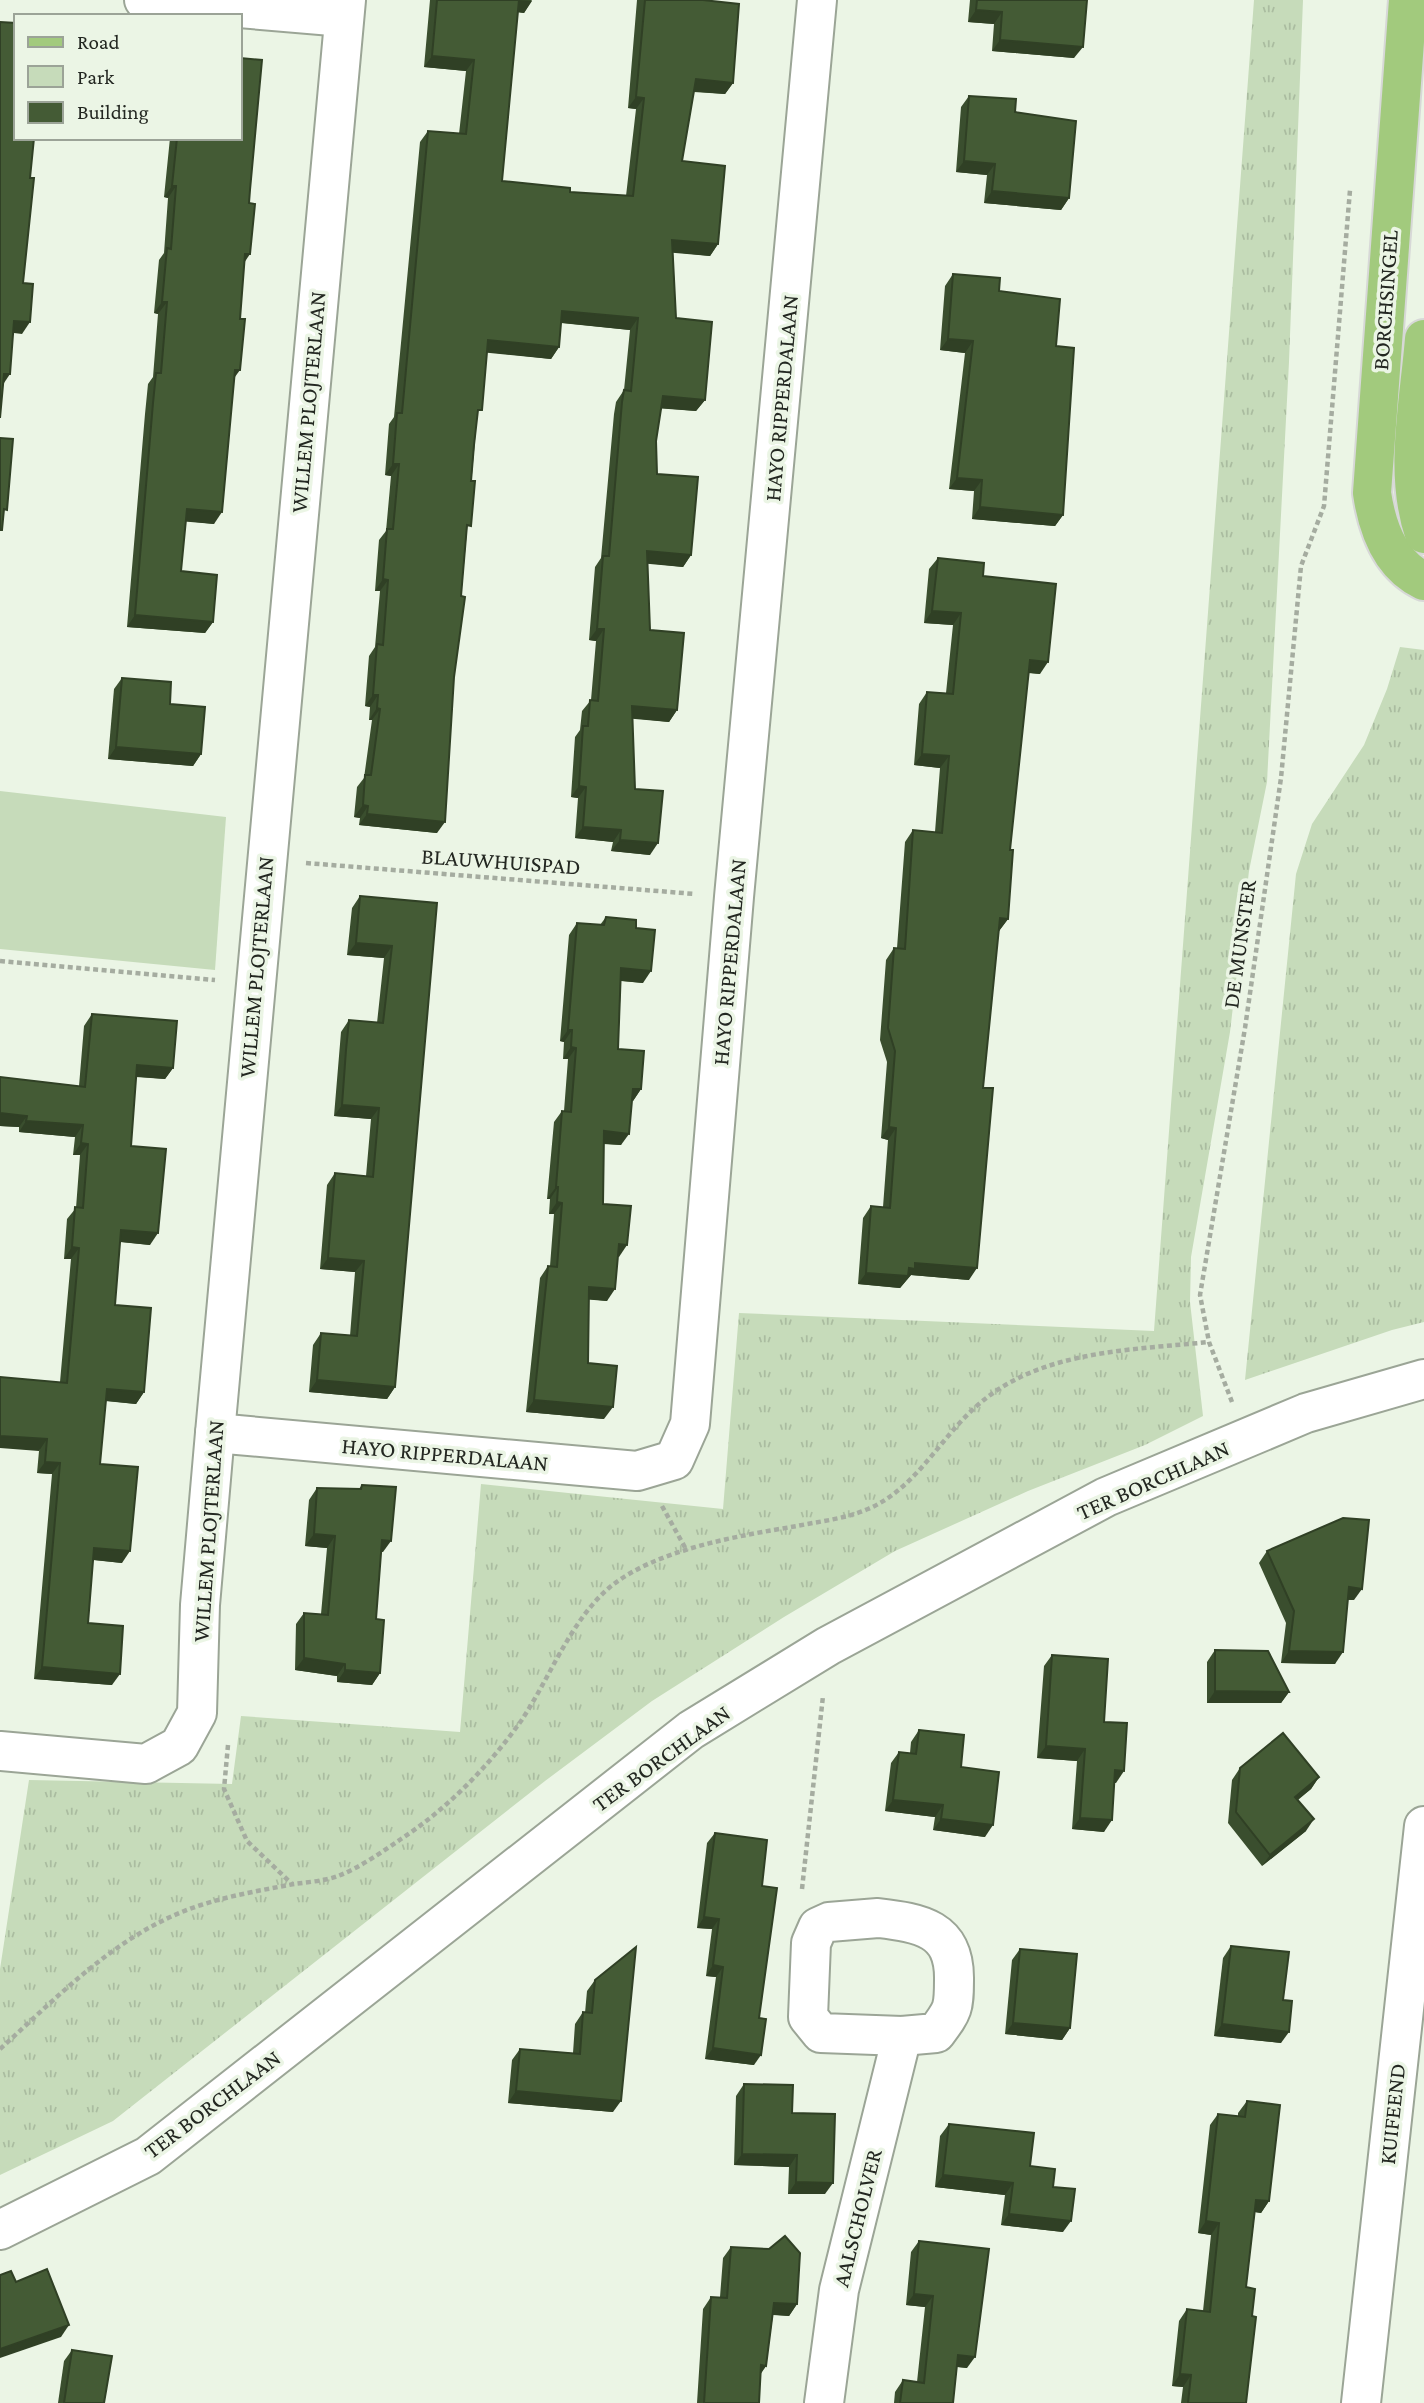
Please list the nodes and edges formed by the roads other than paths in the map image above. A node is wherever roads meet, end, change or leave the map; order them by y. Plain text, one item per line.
1 (144, 0) edge
2 (817, 0) edge
3 (1408, 0) edge
4 (345, 8) edge
5 (1424, 339) edge
6 (1424, 534) edge
7 (1424, 581) edge
8 (1424, 1379) edge
9 (215, 1433) junction
10 (0, 1751) edge
11 (1424, 1826) edge
12 (902, 2036) junction
13 (0, 2230) edge
14 (824, 2403) edge
15 (1361, 2403) edge

1 - 4 street
2 - 9 street, HAYO RIPPERDALAAN
3 - 7 main road, BORCHSINGEL
4 - 9 street, WILLEM PLOJTERLAAN
5 - 6 main road, BORCHSINGEL
8 - 13 street, TER BORCHLAAN
9 - 10 street, WILLEM PLOJTERLAAN
11 - 15 street, KUIFEEND
12 - 12 street
12 - 14 street, AALSCHOLVER

